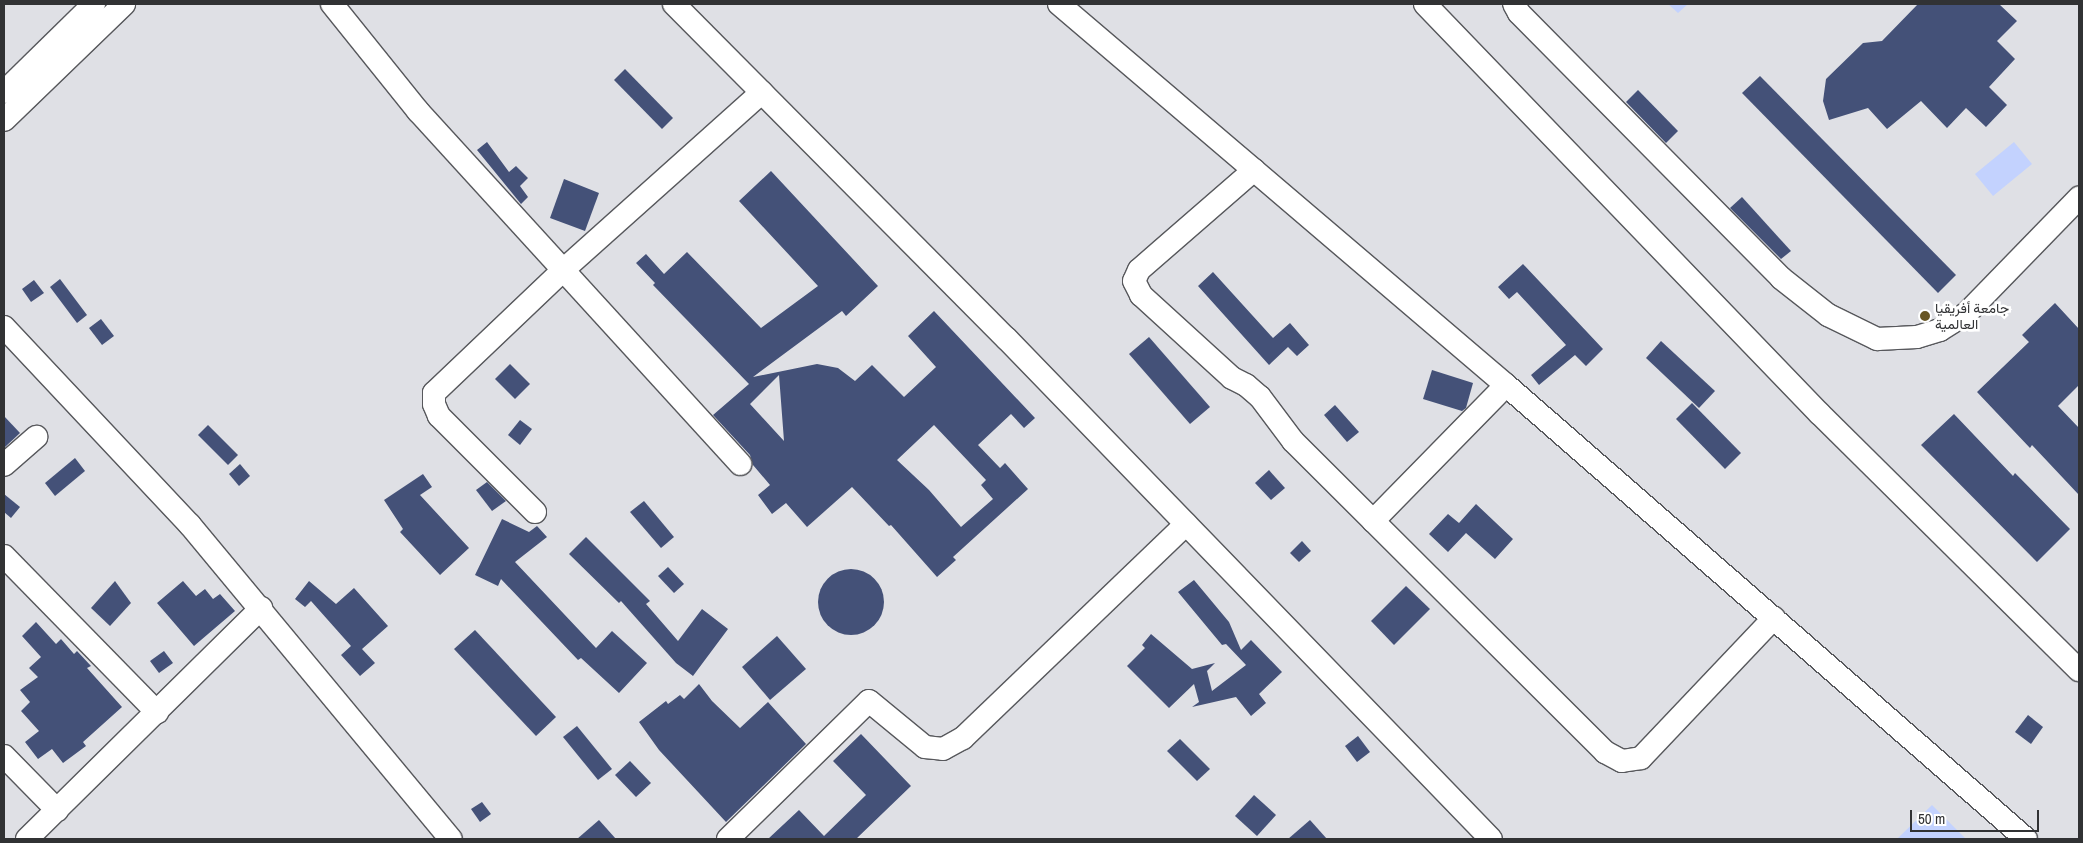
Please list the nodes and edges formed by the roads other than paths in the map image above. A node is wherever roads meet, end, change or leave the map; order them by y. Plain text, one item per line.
1 (94, 4) edge
2 (124, 4) edge
3 (332, 4) edge
4 (674, 4) edge
5 (1058, 4) edge
6 (1424, 4) edge
7 (1514, 4) edge
8 (4, 92) edge
9 (762, 92) junction
10 (4, 120) edge
11 (1254, 170) junction
12 (2079, 198) edge
13 (562, 271) junction
14 (4, 327) edge
15 (1506, 385) junction
16 (36, 437) dead end
17 (740, 464) dead end
18 (4, 465) edge
19 (534, 512) dead end
20 (1373, 521) junction
21 (1186, 524) junction
22 (4, 556) edge
23 (261, 608) junction
24 (1774, 618) junction
25 (2079, 670) edge
26 (157, 712) junction
27 (4, 756) edge
28 (57, 810) junction
29 (27, 839) edge
30 (451, 839) edge
31 (728, 839) edge
32 (1491, 839) edge
33 (2026, 839) edge

1 - 8 street
2 - 10 street
3 - 13 street
4 - 9 street
5 - 11 street
6 - 25 street
7 - 12 street
9 - 13 street
9 - 21 street
11 - 15 street
11 - 20 street
13 - 17 street
13 - 19 street
14 - 23 street
15 - 20 street
15 - 24 street
16 - 18 street
20 - 24 street
21 - 31 street
21 - 32 street
22 - 26 street
23 - 26 street
23 - 30 street
24 - 33 street
26 - 28 street
27 - 28 street
28 - 29 street

